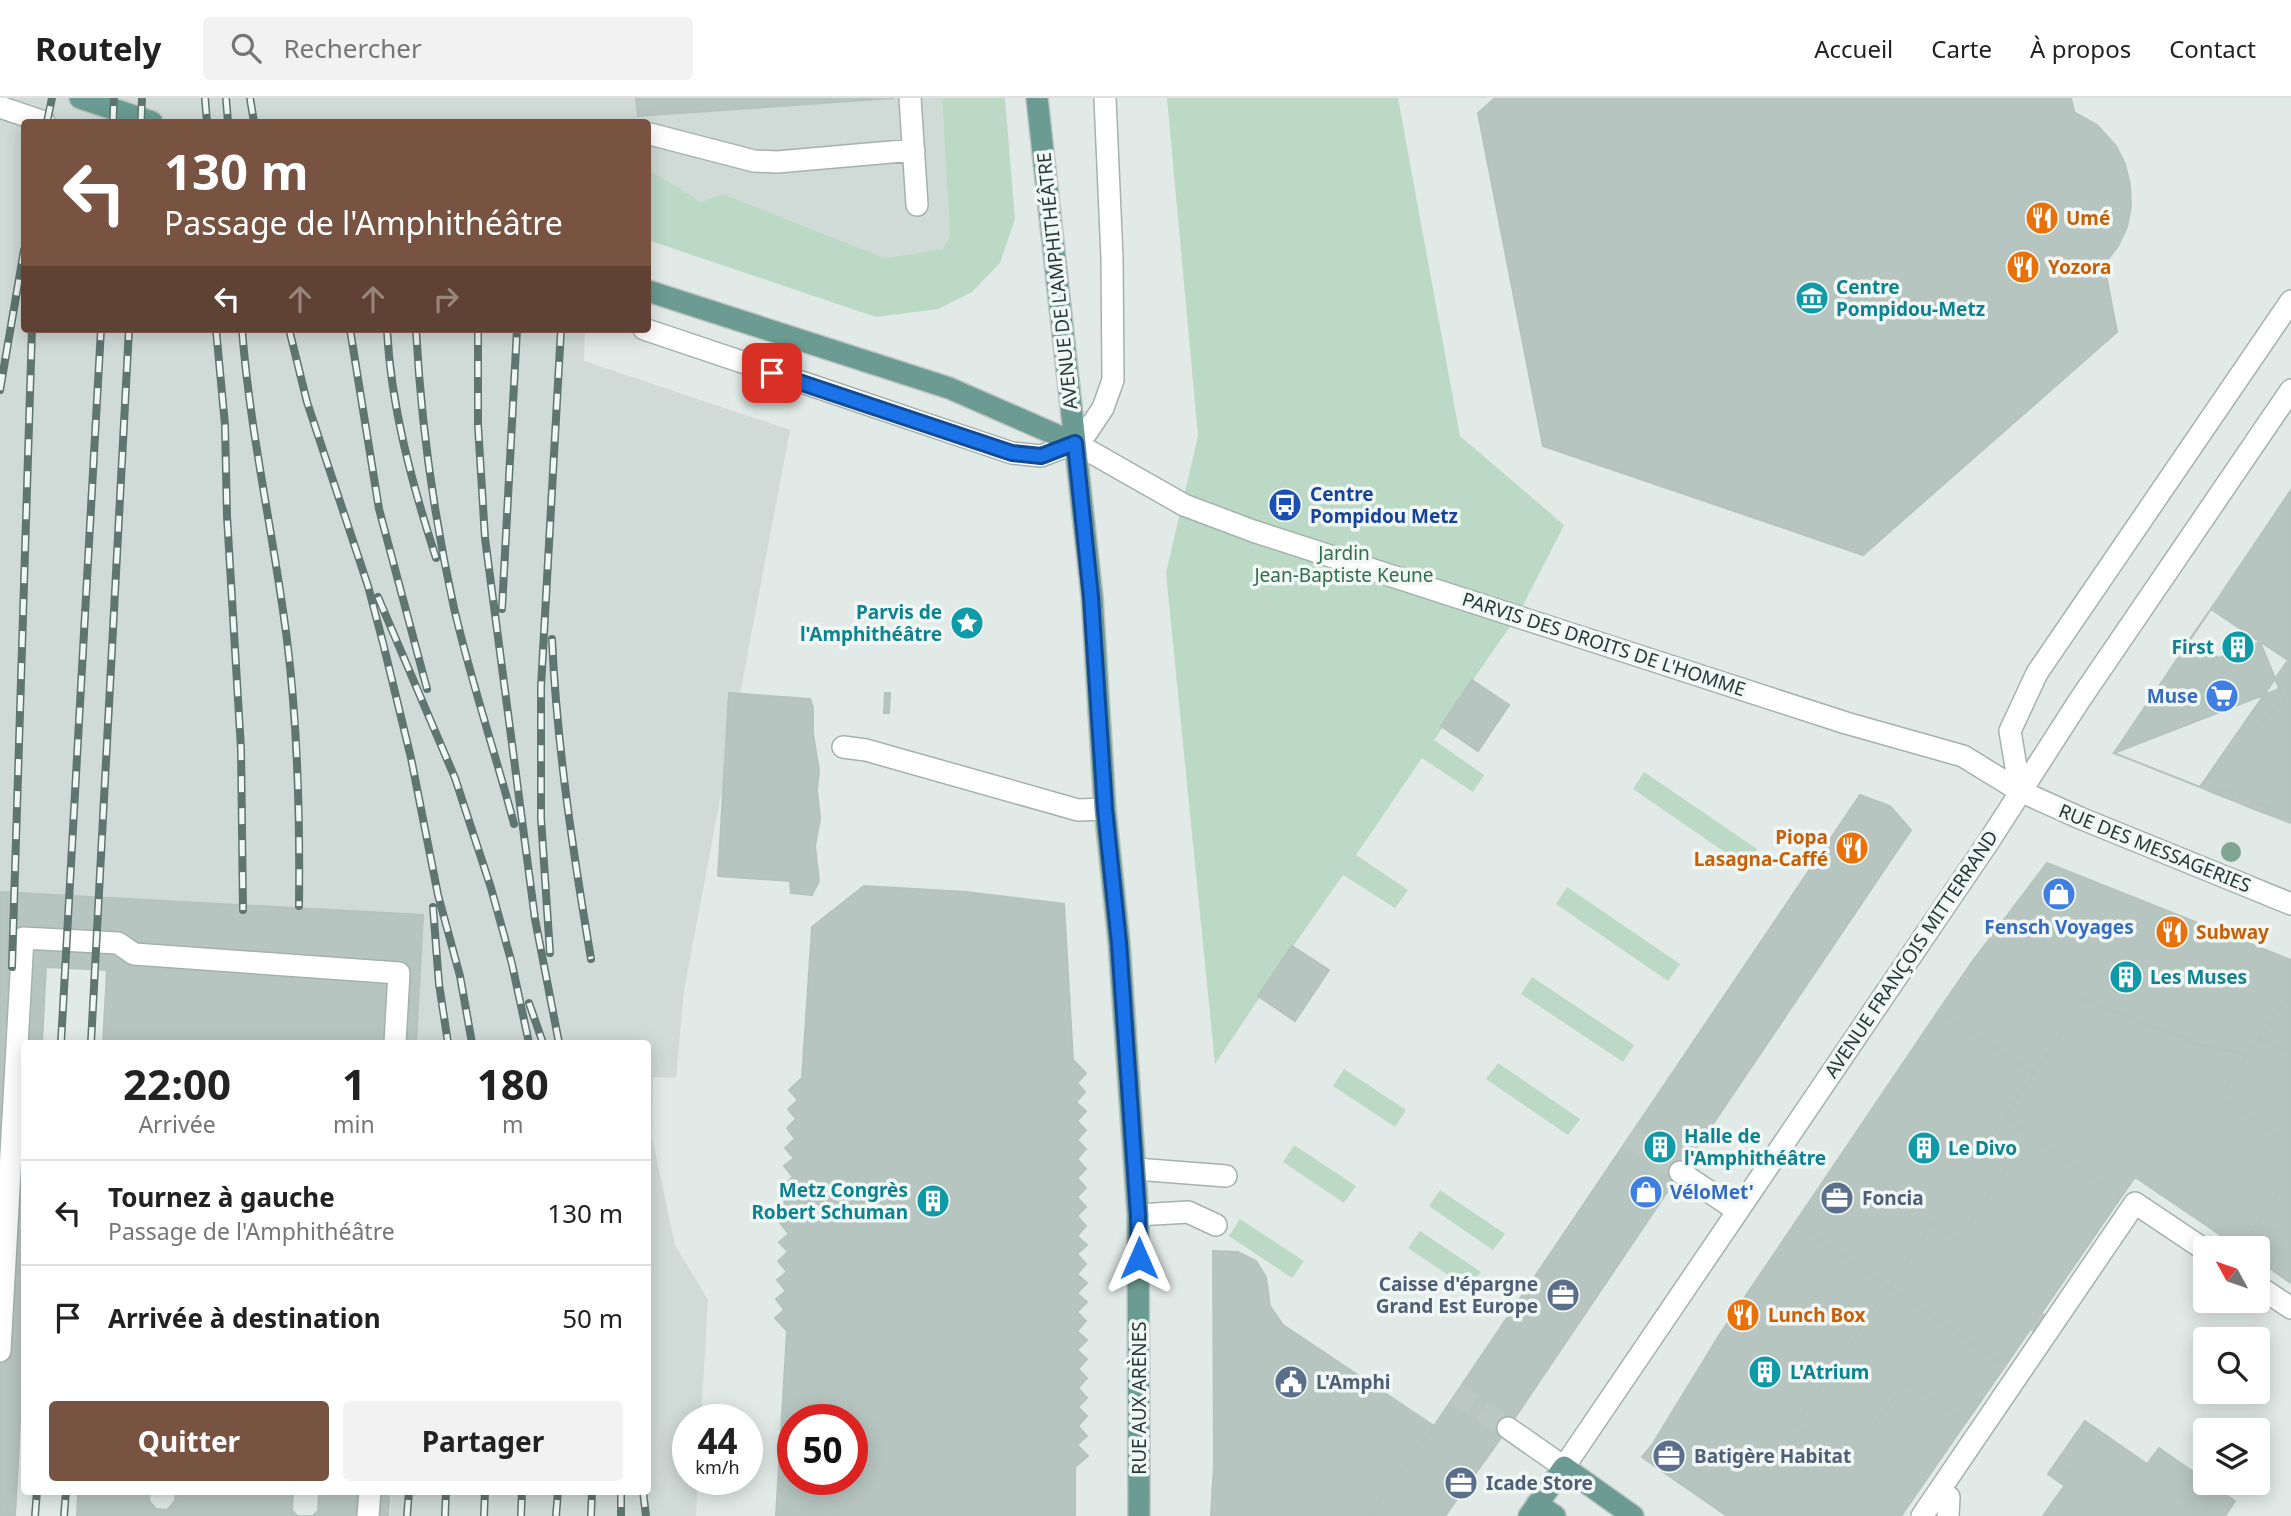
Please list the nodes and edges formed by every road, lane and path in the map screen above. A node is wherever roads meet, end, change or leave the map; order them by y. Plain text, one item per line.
1 (80, 98) edge
2 (910, 98) edge
3 (1038, 98) edge
4 (1105, 98) edge
5 (0, 107) edge
6 (35, 119) edge
7 (143, 119) edge
8 (651, 134) edge
9 (914, 150) junction
10 (917, 205) dead end
11 (651, 292) edge
12 (2291, 302) edge
13 (651, 331) edge
14 (2291, 390) edge
15 (1075, 443) junction
16 (843, 747) dead end
17 (2020, 791) junction
18 (1105, 809) junction
19 (2291, 904) edge
20 (395, 1040) edge
21 (1136, 1169) junction
22 (1680, 1172) tunnel mouth
23 (1226, 1177) dead end
24 (1738, 1211) junction
25 (1138, 1215) junction
26 (1216, 1225) dead end
27 (2193, 1242) edge
28 (2270, 1294) edge
29 (2291, 1308) edge
30 (0, 1350) edge
31 (1508, 1428) tunnel mouth
32 (1564, 1467) junction
33 (370, 1495) edge
34 (1540, 1512) edge
35 (368, 1516) edge
36 (1139, 1516) edge
37 (1633, 1516) edge
38 (1922, 1516) edge

1 - 7 main road
2 - 9 street
3 - 15 main road, AVENUE DE L'AMPHITHÉÂTRE
4 - 15 street, AVENUE DE L'AMPHITHÉÂTRE
5 - 6 street
8 - 9 street
9 - 10 street
11 - 15 main road
12 - 17 street
13 - 15 street
14 - 17 street, AVENUE FRANÇOIS MITTERRAND
15 - 17 street, PARVIS DES DROITS DE L'HOMME
15 - 18 main road, RUE AUX ARÈNES
16 - 18 street
17 - 19 street, RUE DES MESSAGERIES
17 - 24 street, AVENUE FRANÇOIS MITTERRAND
18 - 21 main road, RUE AUX ARÈNES
20 - 30 street
21 - 23 street
21 - 25 main road, RUE AUX ARÈNES
22 - 24 street
24 - 32 street, AVENUE FRANÇOIS MITTERRAND
25 - 26 street
25 - 36 main road, RUE AUX ARÈNES
27 - 38 street
28 - 29 street
31 - 32 street
32 - 34 main road, AVENUE FRANÇOIS MITTERRAND
32 - 37 main road
33 - 35 street

